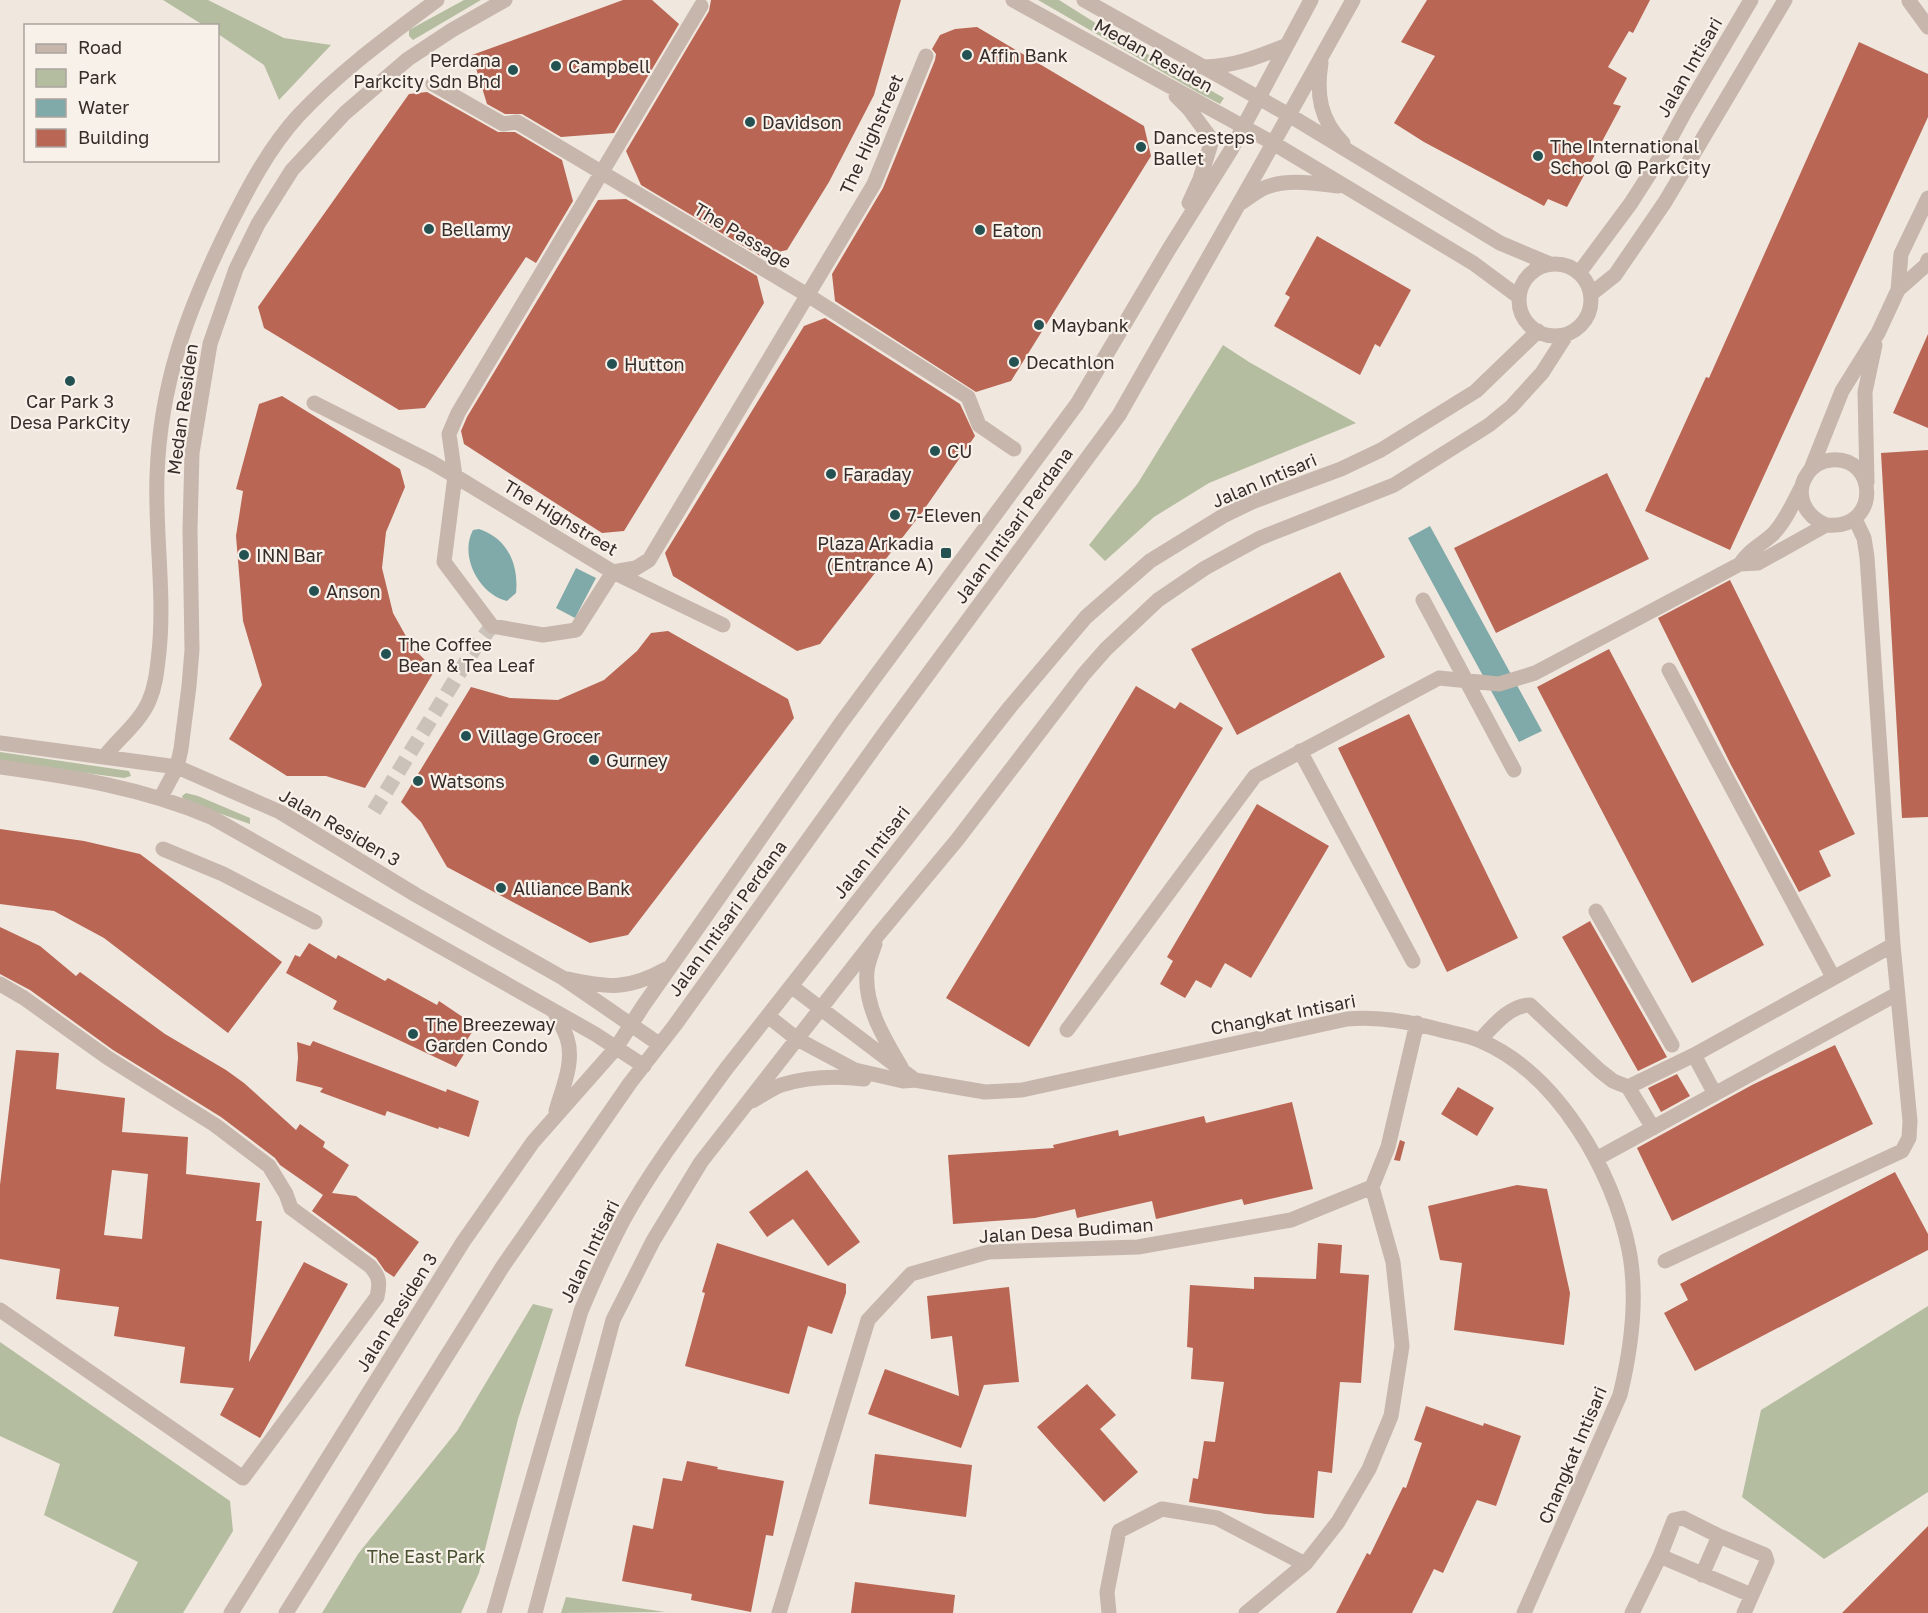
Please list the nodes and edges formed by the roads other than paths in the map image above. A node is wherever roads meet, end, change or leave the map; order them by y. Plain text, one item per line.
1 (437, 0) edge
2 (505, 0) edge
3 (1013, 0) edge
4 (1084, 0) edge
5 (1311, 0) edge
6 (1353, 0) edge
7 (1751, 0) edge
8 (1785, 0) edge
9 (1910, 1) edge
10 (701, 6) dead end
11 (1928, 27) edge
12 (1285, 46) junction
13 (1323, 51) junction
14 (926, 56) dead end
15 (1201, 67) junction
16 (1152, 77) junction
17 (433, 84) dead end
18 (1258, 98) junction
19 (1289, 115) junction
20 (1244, 127) junction
21 (1273, 143) junction
22 (1354, 154) junction
23 (600, 173) junction
24 (1350, 188) junction
25 (1928, 198) edge
26 (1239, 204) junction
27 (1169, 249) junction
28 (1928, 260) edge
29 (1550, 264) junction
30 (1579, 273) junction
31 (1898, 290) junction
32 (1591, 294) junction
33 (809, 296) junction
34 (1519, 297) junction
35 (1538, 332) junction
36 (1878, 333) junction
37 (1566, 334) junction
38 (314, 403) dead end
39 (1014, 449) dead end
40 (1811, 469) junction
41 (455, 476) junction
42 (1802, 487) junction
43 (1867, 487) junction
44 (1855, 519) junction
45 (1826, 525) junction
46 (1740, 564) junction
47 (613, 572) junction
48 (1423, 600) dead end
49 (723, 625) dead end
50 (1669, 670) dead end
51 (1466, 681) junction
52 (0, 743) edge
53 (1300, 751) junction
54 (104, 757) junction
55 (0, 767) edge
56 (177, 767) junction
57 (1514, 770) dead end
58 (161, 797) junction
59 (163, 849) dead end
60 (1596, 911) dead end
61 (315, 922) dead end
62 (878, 935) junction
63 (1893, 945) junction
64 (1413, 962) dead end
65 (671, 966) junction
66 (1833, 977) junction
67 (563, 978) junction
68 (0, 984) edge
69 (790, 986) junction
70 (1897, 994) junction
71 (820, 1009) junction
72 (555, 1013) junction
73 (768, 1016) junction
74 (1417, 1023) junction
75 (631, 1024) junction
76 (1067, 1030) dead end
77 (797, 1039) junction
78 (1480, 1040) junction
79 (659, 1044) junction
80 (1672, 1045) dead end
81 (616, 1048) junction
82 (1694, 1055) junction
83 (644, 1066) junction
84 (906, 1077) junction
85 (1628, 1087) junction
86 (1714, 1094) junction
87 (747, 1103) junction
88 (554, 1117) junction
89 (1653, 1128) junction
90 (1596, 1159) junction
91 (1372, 1187) junction
92 (1665, 1262) dead end
93 (0, 1310) edge
94 (1719, 1536) junction
95 (1660, 1556) junction
96 (1305, 1564) junction
97 (1702, 1575) junction
98 (1751, 1595) junction
99 (231, 1613) edge
100 (286, 1613) edge
101 (494, 1613) edge
102 (535, 1613) edge
103 (779, 1613) edge
104 (1109, 1613) edge
105 (1246, 1613) edge
106 (1524, 1613) edge
107 (1632, 1613) edge
108 (1744, 1613) edge

1 - 54 street, Medan Residen
2 - 56 street, Medan Residen
3 - 16 street, Medan Residen
4 - 15 street, Medan Residen
5 - 12 street, Jalan Intisari Perdana
6 - 13 street, Jalan Intisari Perdana
7 - 30 street, Jalan Intisari
8 - 32 street
9 - 11 street
10 - 23 street
12 - 15 street
12 - 18 street, Jalan Intisari Perdana
13 - 19 street, Jalan Intisari Perdana
13 - 22 street
14 - 33 street, The Highstreet
15 - 18 street, Medan Residen
16 - 20 street, Medan Residen
16 - 27 street
17 - 23 street, The Passage
18 - 19 street, Medan Residen
18 - 20 street, Jalan Intisari Perdana
19 - 21 street, Jalan Intisari Perdana
19 - 22 street
20 - 21 street, Medan Residen
20 - 27 street, Jalan Intisari Perdana
21 - 24 street
21 - 26 street, Jalan Intisari Perdana
22 - 29 street
23 - 33 street, The Passage
23 - 41 street
24 - 26 street
24 - 34 street
25 - 31 street
26 - 79 street, Jalan Intisari Perdana
27 - 65 street, Jalan Intisari Perdana
28 - 31 street
29 - 30 street
29 - 34 street
30 - 32 street
31 - 36 street
32 - 37 street
33 - 39 street, The Passage
33 - 47 street, The Highstreet
34 - 35 street
35 - 37 street
35 - 69 street, Jalan Intisari
36 - 40 street
36 - 43 street
37 - 62 street
38 - 41 street, The Highstreet
40 - 42 street
40 - 43 street
41 - 47 street, The Highstreet
41 - 47 street
42 - 45 street
42 - 46 street
43 - 44 street
44 - 45 street
44 - 63 street
45 - 46 street
46 - 51 street
47 - 49 street
48 - 51 street
50 - 66 street
51 - 53 street
51 - 57 street
52 - 54 street, Jalan Residen 3
53 - 64 street
53 - 76 street
54 - 56 street, Jalan Residen 3
55 - 58 street
56 - 58 street, Medan Residen
56 - 67 street, Jalan Residen 3
58 - 72 street
59 - 61 street
60 - 80 street
62 - 71 street
62 - 84 street
63 - 66 street
63 - 70 street
65 - 67 street
65 - 75 street, Jalan Intisari Perdana
66 - 82 street
67 - 75 street, Jalan Residen 3
68 - 93 street
69 - 71 street, Changkat Intisari
69 - 73 street, Jalan Intisari
70 - 86 street
70 - 92 street
71 - 77 street
71 - 84 street, Changkat Intisari
72 - 81 street
72 - 88 street
73 - 77 street, Changkat Intisari
73 - 101 street, Jalan Intisari
74 - 78 street, Changkat Intisari
74 - 84 street, Changkat Intisari
74 - 91 street
75 - 79 street, Jalan Residen 3
75 - 81 street, Jalan Residen 3
77 - 84 street, Changkat Intisari
77 - 87 street
78 - 85 street
78 - 90 street, Changkat Intisari
79 - 83 street
81 - 83 street
81 - 88 street, Jalan Residen 3
82 - 85 street
82 - 86 street
83 - 100 street
84 - 87 street
85 - 89 street
86 - 89 street
87 - 102 street
88 - 99 street, Jalan Residen 3
89 - 90 street
90 - 106 street, Changkat Intisari
91 - 96 street
91 - 103 street, Jalan Desa Budiman
94 - 95 street
94 - 97 street
94 - 98 street
95 - 97 street
95 - 107 street
96 - 104 street
96 - 105 street
97 - 98 street
98 - 108 street

